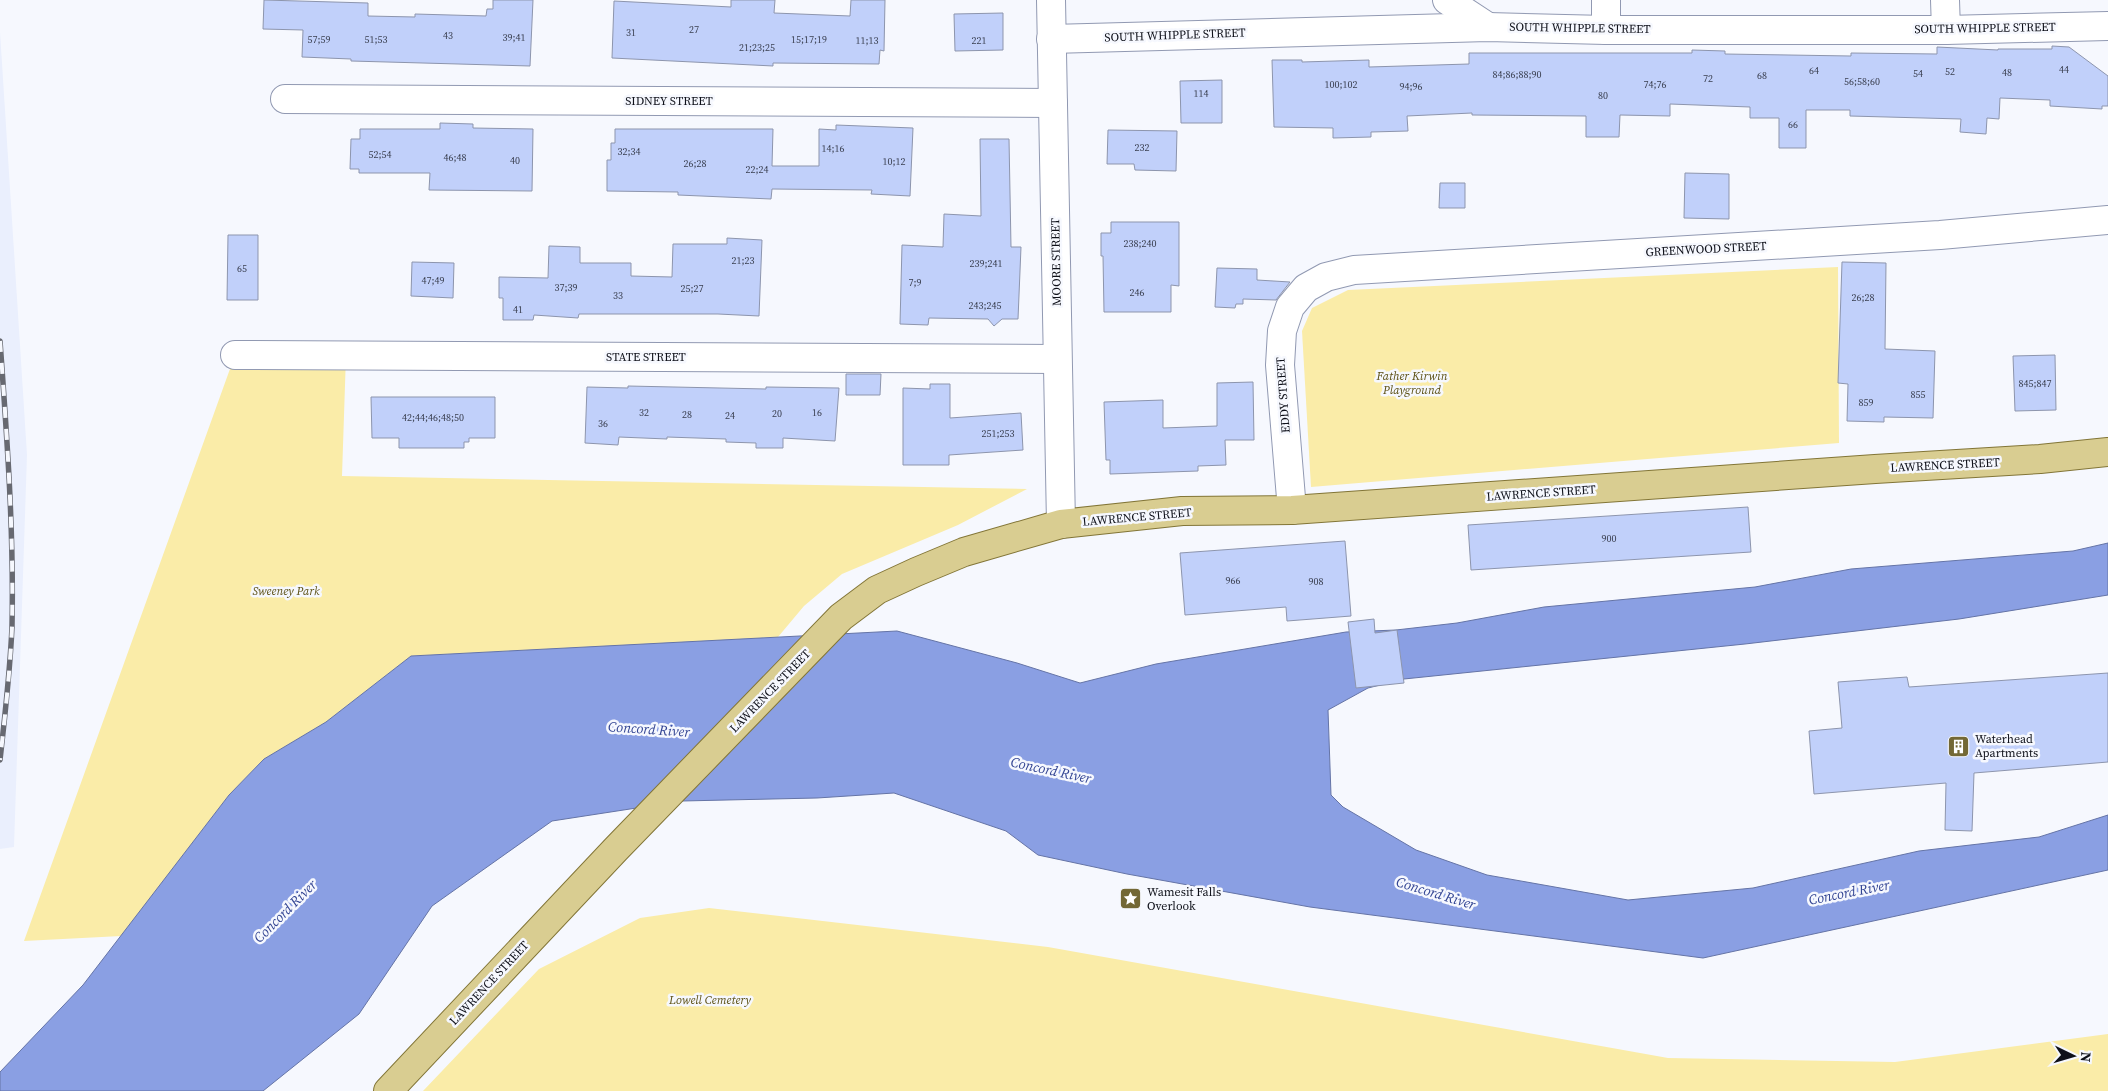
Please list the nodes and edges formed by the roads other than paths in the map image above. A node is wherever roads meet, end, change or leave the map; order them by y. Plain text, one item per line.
1 (1051, 0) edge
2 (1447, 0) edge
3 (1606, 0) edge
4 (1945, 0) edge
5 (2108, 26) edge
6 (1488, 27) junction
7 (1606, 30) junction
8 (1946, 30) junction
9 (1051, 39) junction
10 (285, 99) dead end
11 (1053, 103) junction
12 (2108, 220) edge
13 (1306, 288) joint
14 (235, 355) dead end
15 (1058, 359) junction
16 (2108, 452) edge
17 (1292, 510) junction
18 (1061, 524) junction
19 (388, 1091) edge

1 - 9 street, MOORE STREET
2 - 6 street
3 - 7 street
4 - 8 street
5 - 8 street, SOUTH WHIPPLE STREET
6 - 7 street, SOUTH WHIPPLE STREET
6 - 9 street, SOUTH WHIPPLE STREET
7 - 8 street, SOUTH WHIPPLE STREET
9 - 11 street, MOORE STREET
10 - 11 street, SIDNEY STREET
11 - 15 street, MOORE STREET
12 - 13 street, GREENWOOD STREET
13 - 17 street, EDDY STREET
14 - 15 street, STATE STREET
15 - 18 street, MOORE STREET
16 - 17 main road, LAWRENCE STREET
17 - 18 main road, LAWRENCE STREET
18 - 19 main road, LAWRENCE STREET

